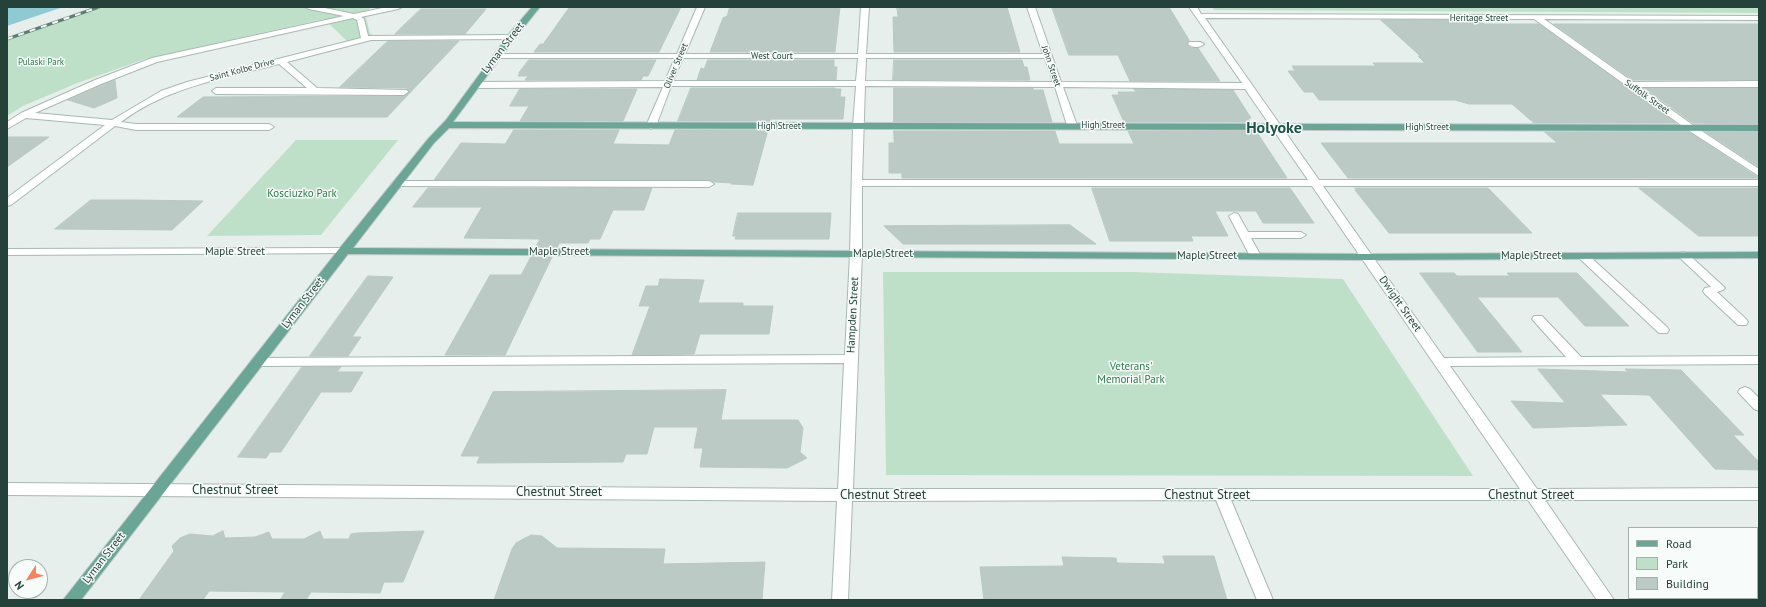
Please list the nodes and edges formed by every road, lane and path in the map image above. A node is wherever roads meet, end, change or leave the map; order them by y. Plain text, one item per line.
1 (309, 7) edge
2 (398, 7) edge
3 (536, 7) edge
4 (701, 7) edge
5 (865, 7) edge
6 (1031, 7) edge
7 (1194, 7) edge
8 (354, 16) junction
9 (1200, 16) junction
10 (1537, 18) junction
11 (1759, 18) edge
12 (511, 37) junction
13 (365, 40) junction
14 (497, 56) junction
15 (680, 56) junction
16 (864, 56) junction
17 (1047, 56) junction
18 (280, 60) junction
19 (862, 83) junction
20 (668, 84) junction
21 (1057, 84) junction
22 (1759, 84) edge
23 (475, 85) junction
24 (1630, 85) junction
25 (1249, 86) junction
26 (216, 91) dead end
27 (316, 91) junction
28 (404, 92) dead end
29 (24, 115) junction
30 (114, 123) junction
31 (446, 125) junction
32 (1072, 125) junction
33 (7, 126) edge
34 (651, 126) junction
35 (858, 126) junction
36 (1277, 126) junction
37 (269, 127) dead end
38 (1691, 128) junction
39 (1759, 128) edge
40 (1759, 173) edge
41 (857, 183) junction
42 (1316, 183) junction
43 (1759, 183) edge
44 (396, 184) junction
45 (709, 184) dead end
46 (7, 203) edge
47 (1234, 216) dead end
48 (1245, 235) junction
49 (1301, 235) dead end
50 (344, 251) junction
51 (7, 252) edge
52 (856, 254) junction
53 (1683, 255) junction
54 (1759, 255) edge
55 (1255, 256) junction
56 (1583, 256) junction
57 (1367, 257) junction
58 (1538, 319) dead end
59 (1742, 322) dead end
60 (1663, 330) dead end
61 (851, 359) junction
62 (1759, 360) edge
63 (1577, 361) junction
64 (257, 362) junction
65 (1440, 362) junction
66 (1745, 392) dead end
67 (1759, 406) edge
68 (7, 489) edge
69 (158, 489) junction
70 (1759, 494) edge
71 (845, 495) junction
72 (1221, 495) junction
73 (1533, 495) junction
74 (71, 600) edge
75 (840, 600) edge
76 (1265, 600) edge
77 (1606, 600) edge

1 - 8 street
2 - 8 street
3 - 12 main road, Lyman Street
4 - 15 street, Oliver Street
5 - 16 street, Hampden Street
6 - 17 street, John Street
7 - 9 street, Dwight Street
8 - 13 street
8 - 29 street
9 - 10 street, Heritage Street
9 - 25 street, Dwight Street
10 - 11 street, Heritage Street
10 - 24 street, Suffolk Street
12 - 13 street, Saint Kolbe Drive
12 - 14 main road, Lyman Street
13 - 18 street, Saint Kolbe Drive
14 - 15 street, West Court
14 - 23 main road, Lyman Street
15 - 16 street, West Court
15 - 20 street, Oliver Street
16 - 17 street, West Court
16 - 19 street, Hampden Street
17 - 21 street, John Street
18 - 27 street
18 - 30 street, Saint Kolbe Drive
19 - 20 street
19 - 21 street
19 - 35 street, Hampden Street
20 - 23 street
20 - 34 street, Oliver Street
21 - 25 street
21 - 32 street, John Street
22 - 24 street
23 - 31 main road, Lyman Street
24 - 38 street, Suffolk Street
25 - 36 street, Dwight Street
26 - 27 street
27 - 28 street
29 - 30 street
29 - 33 street
30 - 37 street
30 - 46 street, Saint Kolbe Drive
31 - 34 main road, High Street
31 - 44 main road, Lyman Street
32 - 35 main road, High Street
32 - 36 main road, High Street
34 - 35 main road, High Street
35 - 41 street, Hampden Street
36 - 38 main road, High Street
36 - 42 street, Dwight Street
38 - 39 main road, High Street
38 - 40 street, Suffolk Street
41 - 42 street
41 - 52 street, Hampden Street
42 - 43 street
42 - 57 street, Dwight Street
44 - 45 street
44 - 50 main road, Lyman Street
47 - 48 street
48 - 49 street
48 - 55 street
50 - 51 street, Maple Street
50 - 52 main road, Maple Street
50 - 64 main road, Lyman Street
52 - 55 main road, Maple Street
52 - 61 street, Hampden Street
53 - 54 main road, Maple Street
53 - 56 main road, Maple Street
53 - 59 street
55 - 57 main road, Maple Street
56 - 57 main road, Maple Street
56 - 60 street
57 - 65 street, Dwight Street
58 - 63 street
61 - 64 street
61 - 71 street, Hampden Street
62 - 63 street
63 - 65 street
64 - 69 main road, Lyman Street
65 - 73 street, Dwight Street
66 - 67 street
68 - 69 street, Chestnut Street
69 - 71 street, Chestnut Street
69 - 74 main road, Lyman Street
70 - 73 street, Chestnut Street
71 - 72 street, Chestnut Street
71 - 75 street, Hampden Street
72 - 73 street, Chestnut Street
72 - 76 street
73 - 77 street, Dwight Street

